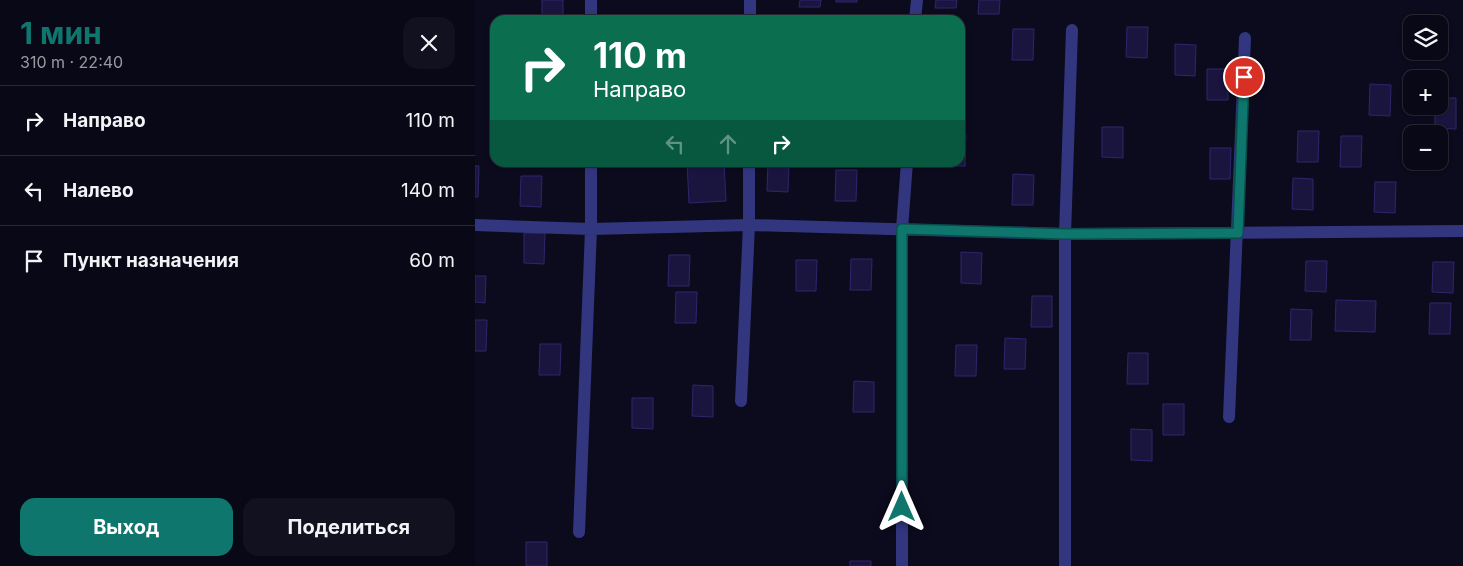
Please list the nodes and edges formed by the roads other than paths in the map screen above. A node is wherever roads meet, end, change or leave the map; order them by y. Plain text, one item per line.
1 (591, 0) edge
2 (750, 0) edge
3 (917, 0) edge
4 (591, 15) edge
5 (750, 15) edge
6 (916, 15) edge
7 (1072, 30) dead end
8 (1245, 38) dead end
9 (591, 167) edge
10 (749, 167) edge
11 (907, 167) edge
12 (475, 225) edge
13 (749, 225) junction
14 (591, 229) junction
15 (902, 229) junction
16 (1463, 232) edge
17 (1238, 233) junction
18 (1065, 234) junction
19 (741, 401) dead end
20 (1229, 417) dead end
21 (579, 532) dead end
22 (902, 566) edge
23 (1065, 566) edge

1 - 4 street
2 - 5 street
3 - 6 street
7 - 18 street
8 - 17 street
9 - 14 street
10 - 13 street
11 - 15 street
12 - 14 street
13 - 14 street
13 - 15 street
13 - 19 street
14 - 21 street
15 - 18 street
15 - 22 street
16 - 17 street
17 - 18 street
17 - 20 street
18 - 23 street

